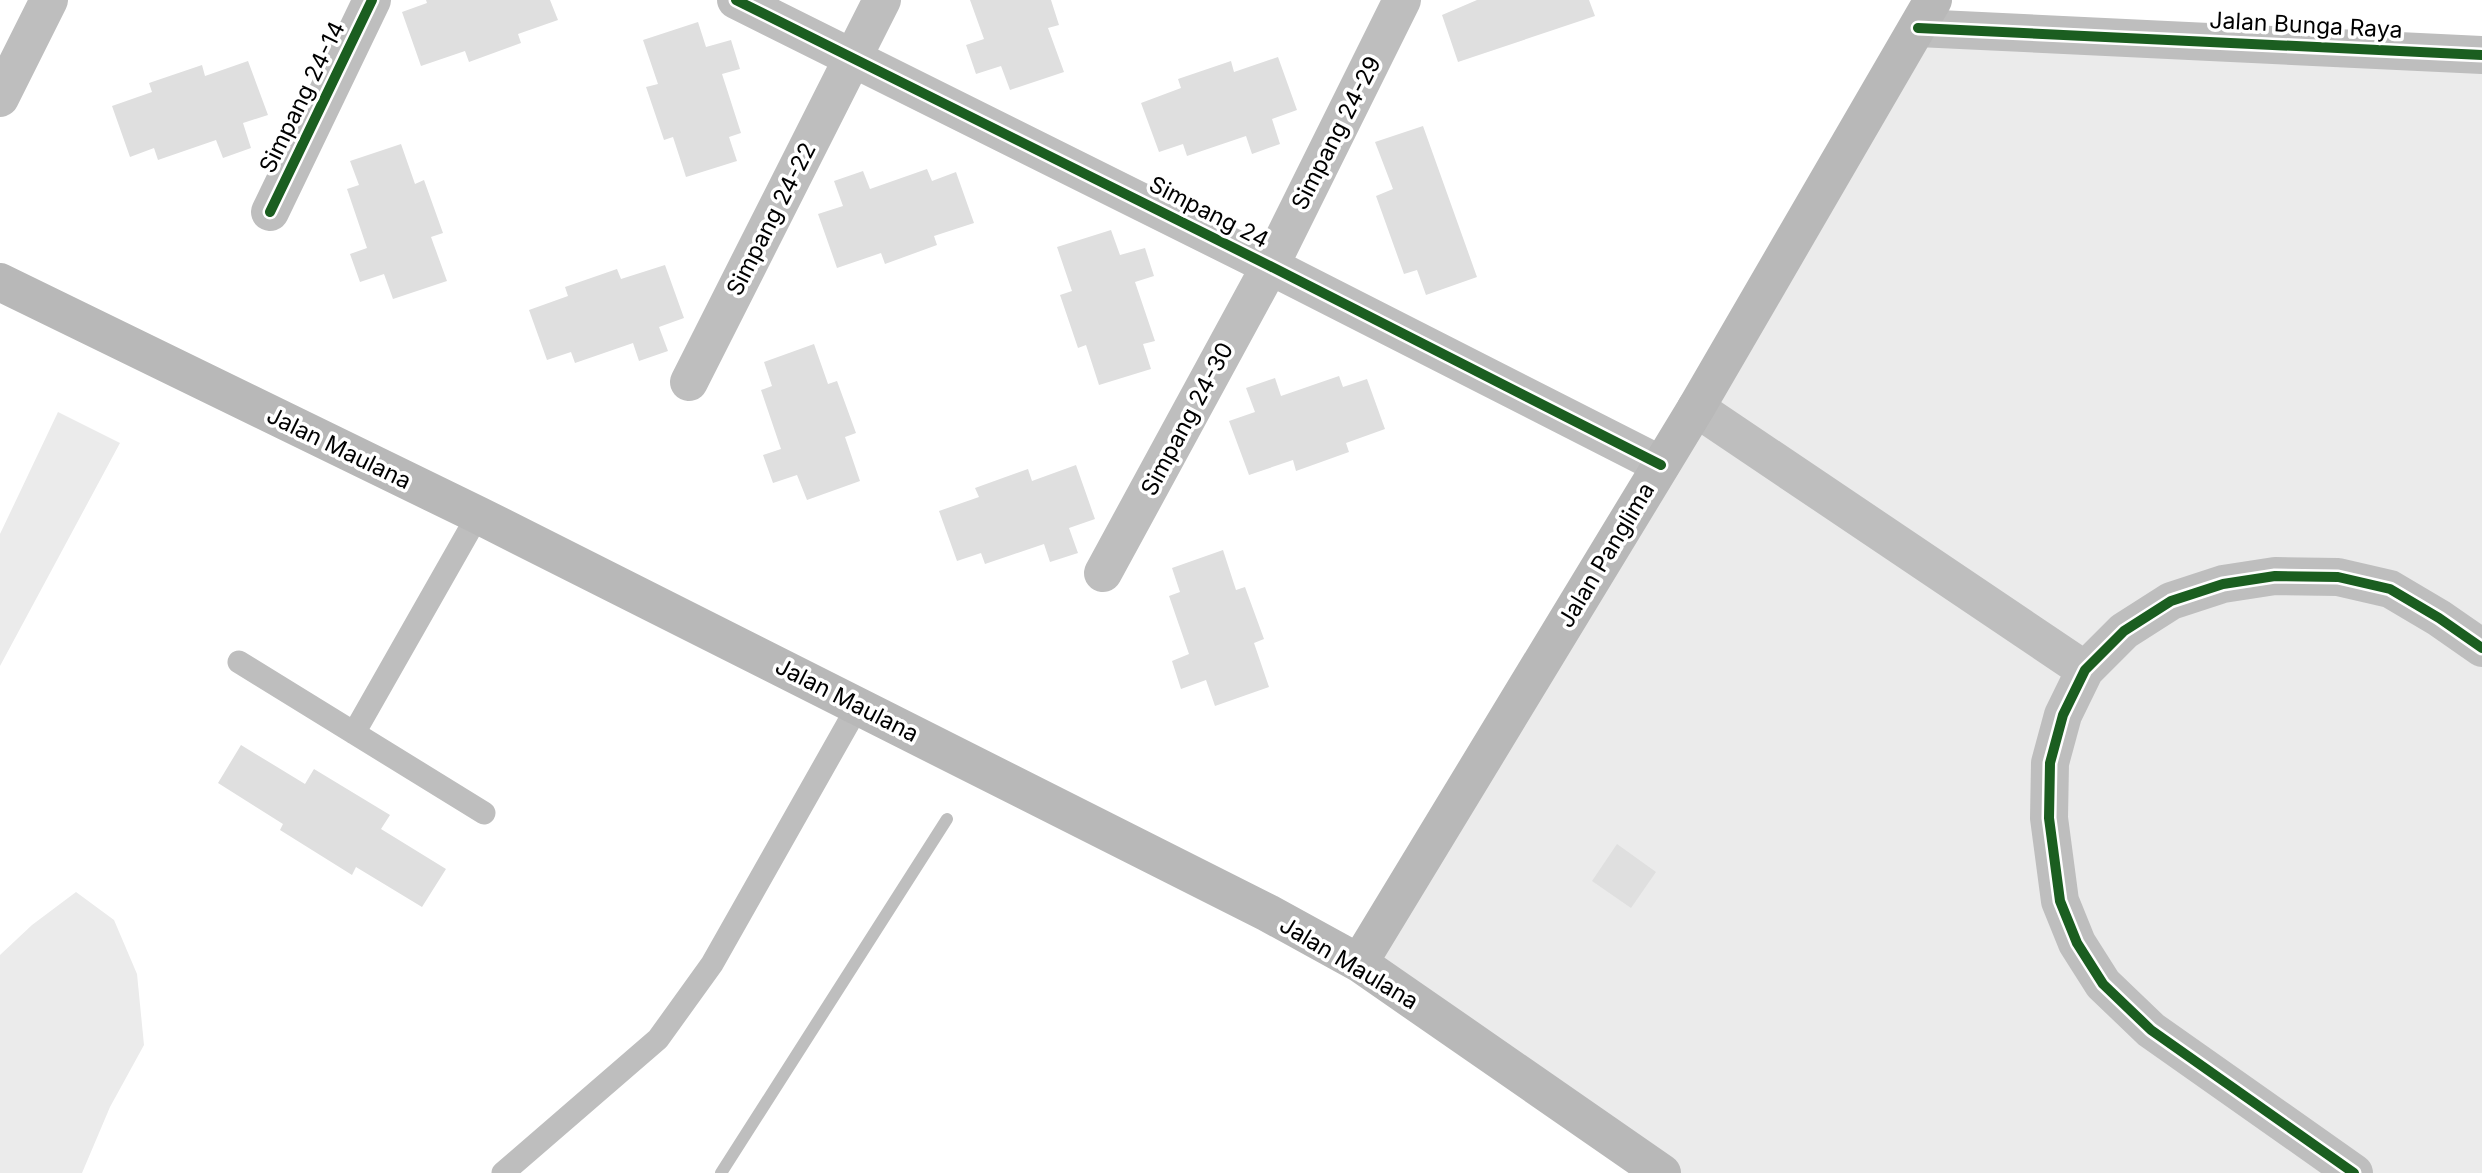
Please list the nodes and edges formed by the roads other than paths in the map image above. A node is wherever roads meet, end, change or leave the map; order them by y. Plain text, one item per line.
1 (49, 0) edge
2 (372, 0) edge
3 (736, 0) edge
4 (882, 0) edge
5 (1402, 0) edge
6 (1926, 14) edge
7 (2482, 55) edge
8 (854, 57) junction
9 (0, 98) edge
10 (270, 212) dead end
11 (1269, 266) junction
12 (0, 282) edge
13 (689, 382) dead end
14 (1696, 408) junction
15 (1661, 465) junction
16 (478, 515) junction
17 (1104, 573) dead end
18 (2482, 648) edge
19 (239, 662) dead end
20 (2085, 670) junction
21 (858, 706) junction
22 (354, 733) junction
23 (484, 813) dead end
24 (1359, 963) junction
25 (503, 1173) edge
26 (1662, 1173) edge
27 (2354, 1173) edge

1 - 9 street
2 - 10 street, Simpang 24-14
3 - 8 street, Simpang 24
4 - 8 street, Simpang 24-22
5 - 11 street, Simpang 24-29
6 - 7 street, Jalan Bunga Raya
6 - 14 main road, Jalan Panglima
8 - 11 street, Simpang 24
8 - 13 street, Simpang 24-22
11 - 15 street, Simpang 24
11 - 17 street, Simpang 24-30
12 - 16 main road, Jalan Maulana
14 - 15 main road, Jalan Panglima
14 - 20 street
15 - 24 main road, Jalan Panglima
16 - 21 main road, Jalan Maulana
16 - 22 lane
18 - 20 street
19 - 22 lane
20 - 27 street
21 - 24 main road, Jalan Maulana
21 - 25 lane
22 - 23 lane
24 - 26 main road, Jalan Maulana

